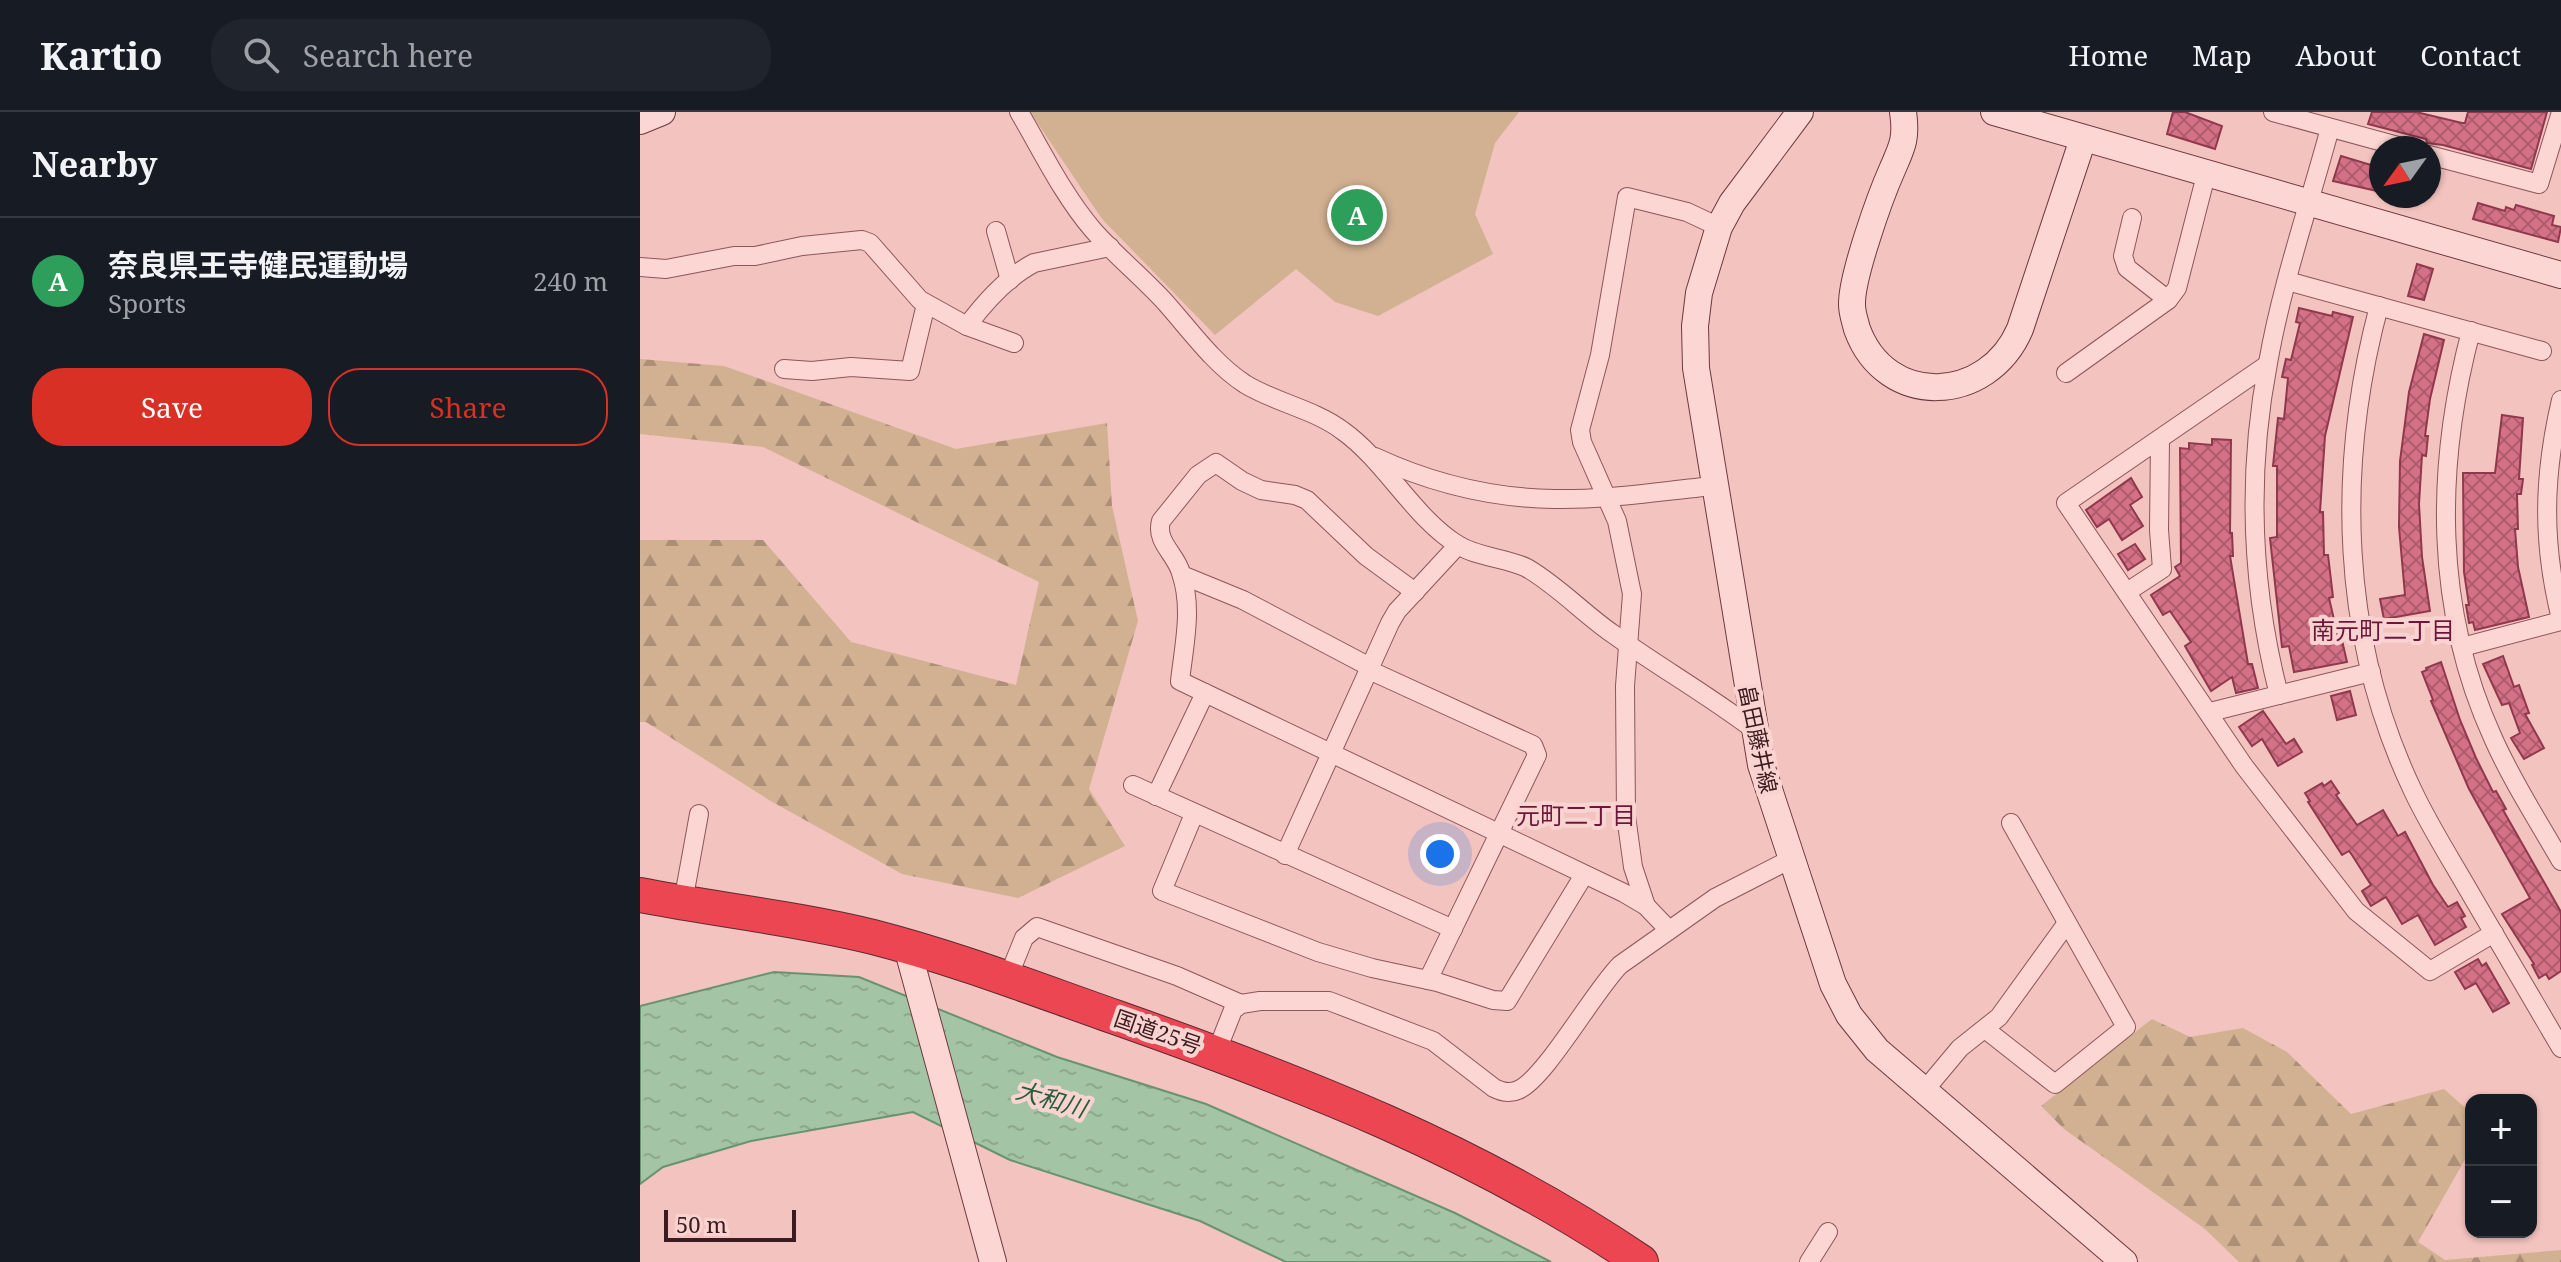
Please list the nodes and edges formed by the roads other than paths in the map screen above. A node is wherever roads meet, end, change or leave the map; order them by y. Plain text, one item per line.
1 (662, 112) edge
2 (1019, 112) edge
3 (1800, 112) edge
4 (1885, 112) edge
5 (1903, 112) edge
6 (1994, 112) edge
7 (2273, 112) edge
8 (2561, 112) edge
9 (640, 121) edge
10 (2330, 128) junction
11 (2369, 138) edge
12 (2083, 139) junction
13 (2441, 158) edge
14 (1892, 169) junction
15 (2206, 175) junction
16 (2309, 204) junction
17 (2132, 218) dead end
18 (1719, 227) junction
19 (996, 231) dead end
20 (1110, 247) junction
21 (640, 267) edge
22 (2561, 275) edge
23 (1010, 280) junction
24 (2287, 281) junction
25 (2168, 300) junction
26 (926, 304) junction
27 (2379, 306) junction
28 (967, 326) junction
29 (2471, 331) junction
30 (1014, 343) dead end
31 (2542, 351) dead end
32 (2267, 365) junction
33 (784, 369) dead end
34 (2066, 373) dead end
35 (2561, 400) edge
36 (2160, 439) junction
37 (1369, 454) junction
38 (1714, 486) junction
39 (1606, 496) junction
40 (1458, 545) junction
41 (1182, 575) junction
42 (1415, 592) junction
43 (2127, 592) junction
44 (2561, 620) edge
45 (1628, 644) junction
46 (2462, 647) junction
47 (1369, 668) junction
48 (2371, 672) junction
49 (1205, 693) junction
50 (2279, 695) junction
51 (2210, 712) junction
52 (1753, 729) junction
53 (1331, 754) junction
54 (1133, 785) dead end
55 (1156, 796) junction
56 (699, 814) dead end
57 (1194, 814) junction
58 (2011, 823) dead end
59 (1499, 835) junction
60 (1285, 855) junction
61 (1791, 859) junction
62 (2561, 861) edge
63 (1584, 875) junction
64 (640, 895) edge
65 (683, 902) junction
66 (1646, 906) junction
67 (2067, 923) junction
68 (1453, 929) junction
69 (1669, 930) junction
70 (2494, 933) junction
71 (907, 947) junction
72 (1007, 980) junction
73 (1428, 980) junction
74 (1241, 1004) junction
75 (1985, 1029) junction
76 (2561, 1048) edge
77 (1216, 1053) junction
78 (1924, 1091) junction
79 (1828, 1232) dead end
80 (993, 1262) edge
81 (1641, 1262) edge
82 (1809, 1262) edge
83 (2124, 1262) edge

1 - 9 street
2 - 20 street
3 - 18 street, 畠田藤井線
4 - 14 street
5 - 14 street
6 - 12 street
7 - 10 street
8 - 13 street
10 - 11 street
10 - 16 street
12 - 14 street
12 - 15 street
15 - 16 street
15 - 25 street
16 - 22 street
16 - 24 street
17 - 25 street
18 - 38 street, 畠田藤井線
18 - 39 street
19 - 23 street
20 - 23 street
20 - 37 street
21 - 26 street
23 - 28 street
24 - 27 street
24 - 32 street
25 - 34 street
26 - 28 street
26 - 33 street
27 - 29 street
27 - 48 street
28 - 30 street
29 - 31 street
29 - 46 street
32 - 36 street
32 - 50 street
35 - 44 street
36 - 43 street
36 - 43 street
37 - 39 street
37 - 40 street
38 - 39 street
38 - 52 street, 畠田藤井線
39 - 45 street
40 - 42 street
40 - 45 street
41 - 42 street
41 - 47 street
41 - 49 street
42 - 47 street
43 - 51 street
44 - 46 street
45 - 52 street
45 - 66 street
46 - 62 street
47 - 53 street
47 - 59 street
48 - 50 street
48 - 70 street
49 - 53 street
49 - 55 street
50 - 51 street
51 - 70 street
52 - 61 street, 畠田藤井線
53 - 59 street
53 - 60 street
54 - 55 street
55 - 57 street
56 - 65 street
57 - 60 street
57 - 73 street
58 - 67 street
59 - 63 street
59 - 68 street
60 - 68 street
61 - 69 street
61 - 78 street, 畠田藤井線
63 - 66 street
63 - 73 street
64 - 65 highway, 国道25号
65 - 71 highway, 国道25号
66 - 69 street
67 - 75 street
67 - 75 street
68 - 73 street
69 - 74 street
70 - 76 street
71 - 72 highway, 国道25号
71 - 80 street
72 - 74 street
72 - 77 highway, 国道25号
74 - 77 street
75 - 78 street
77 - 81 highway, 国道25号
78 - 83 street, 畠田藤井線
79 - 82 street

